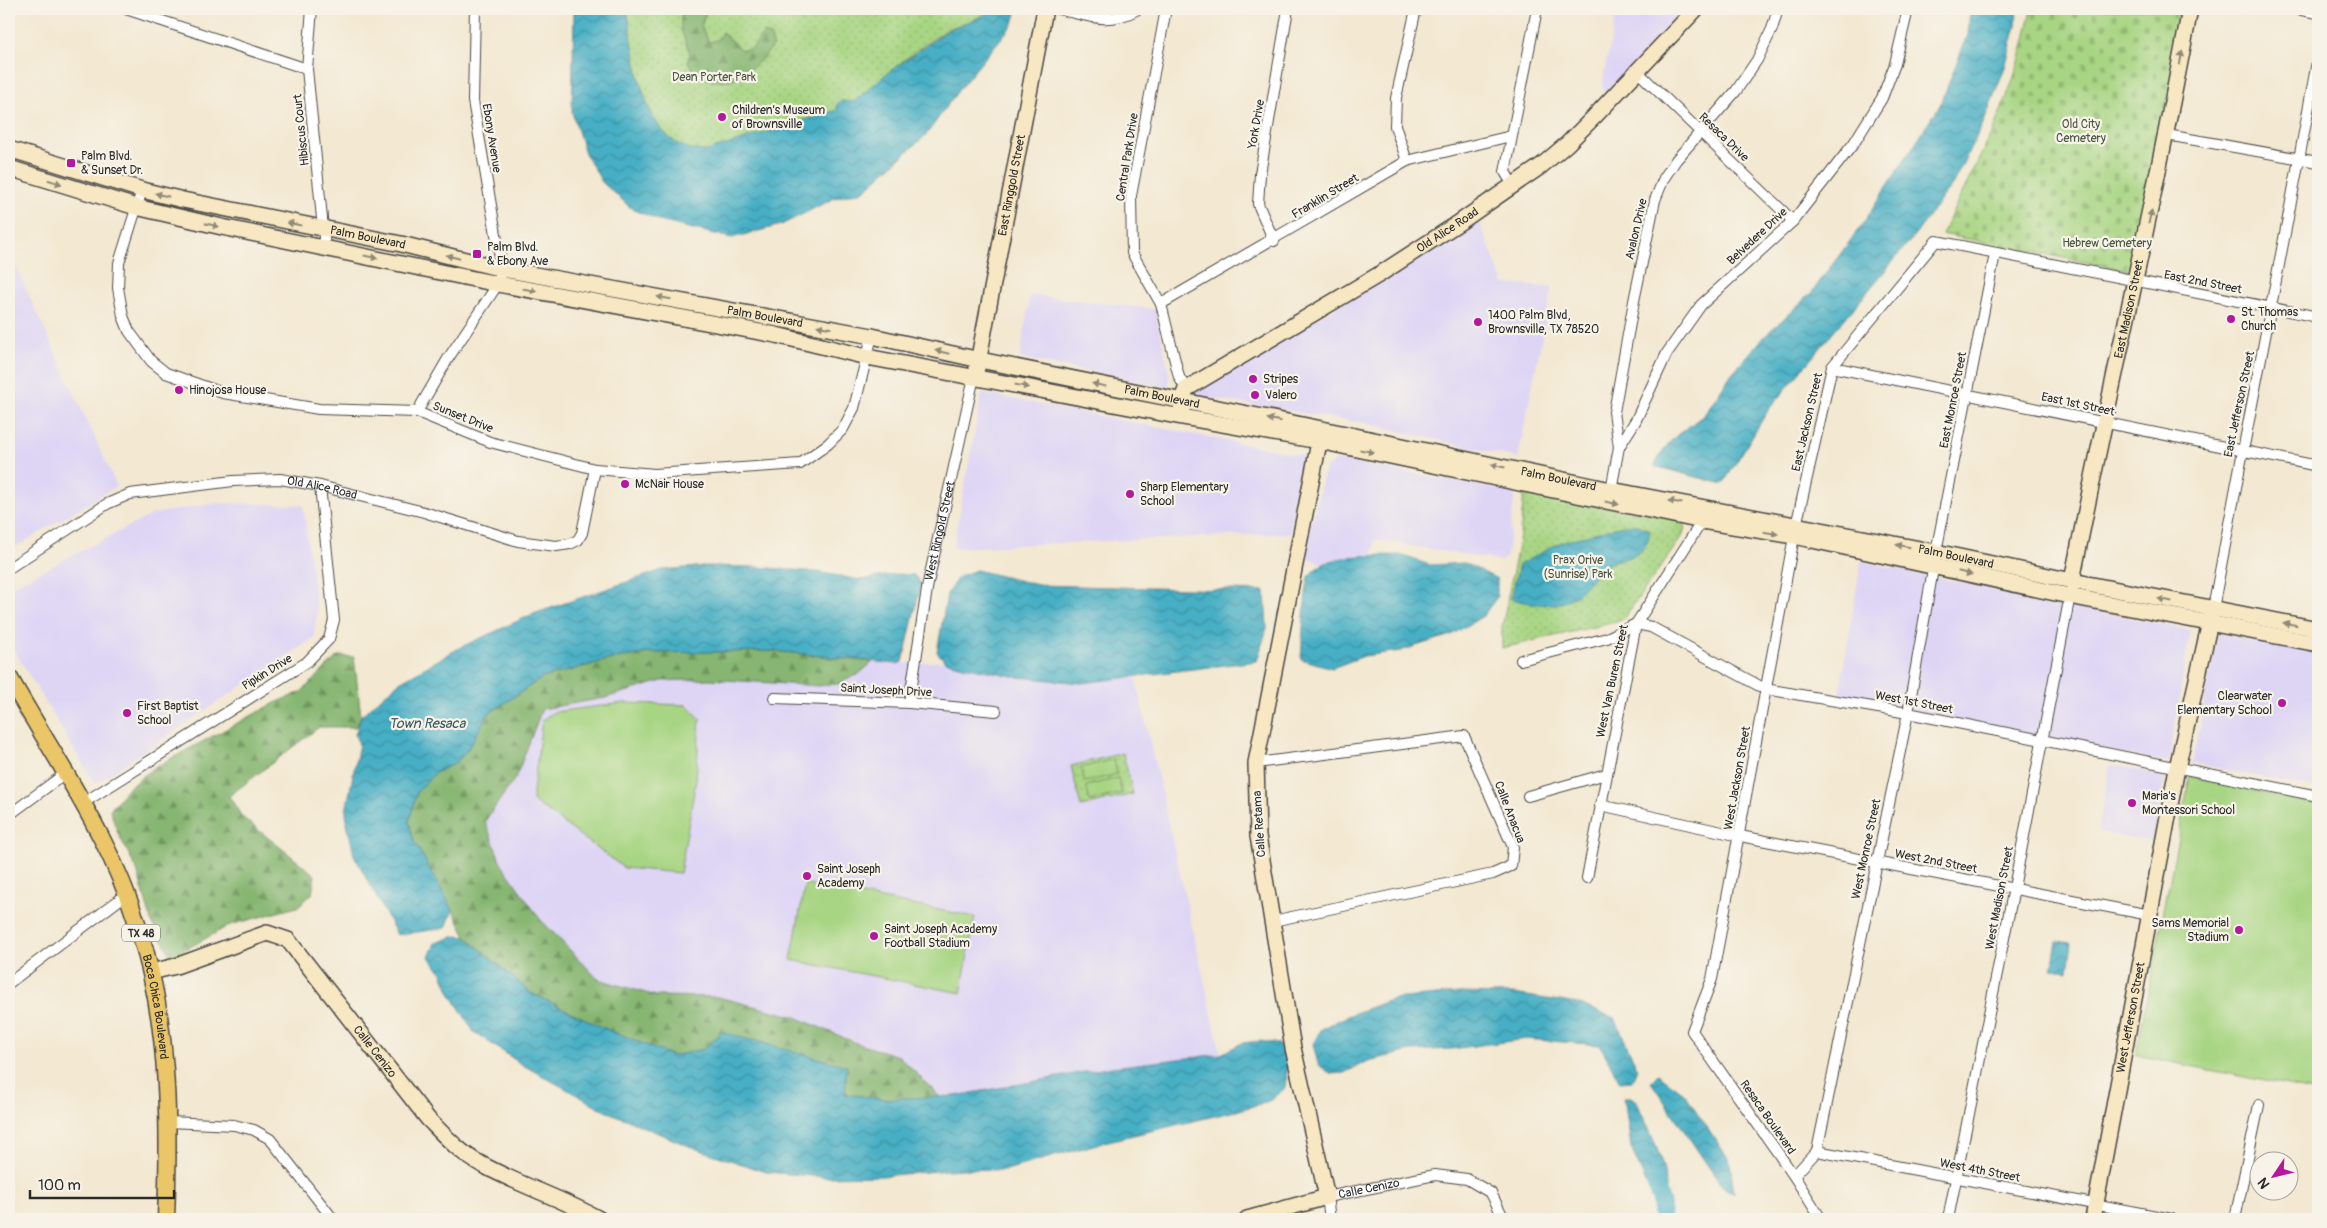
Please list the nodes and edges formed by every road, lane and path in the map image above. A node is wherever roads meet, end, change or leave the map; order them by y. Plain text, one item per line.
1 (126, 9) edge
2 (312, 9) edge
3 (475, 9) edge
4 (1045, 9) edge
5 (1058, 9) edge
6 (1138, 9) edge
7 (1166, 9) edge
8 (1288, 9) edge
9 (1416, 9) edge
10 (1537, 9) edge
11 (1696, 9) edge
12 (1778, 9) edge
13 (1908, 9) edge
14 (2190, 9) edge
15 (2296, 9) edge
16 (2318, 13) edge
17 (2318, 56) edge
18 (307, 69) junction
19 (1637, 71) junction
20 (1702, 132) junction
21 (2167, 135) junction
22 (1511, 136) junction
23 (9, 149) edge
24 (2300, 158) junction
25 (1407, 161) junction
26 (2318, 162) edge
27 (9, 168) edge
28 (1513, 185) junction
29 (142, 190) junction
30 (136, 207) junction
31 (1793, 221) junction
32 (324, 230) junction
33 (1274, 240) junction
34 (1936, 241) joint
35 (325, 248) junction
36 (1995, 254) junction
37 (500, 276) junction
38 (2136, 282) junction
39 (1162, 304) junction
40 (2272, 309) junction
41 (2318, 317) edge
42 (872, 336) junction
43 (867, 357) junction
44 (980, 360) junction
45 (1832, 367) junction
46 (974, 377) junction
47 (1967, 394) junction
48 (1183, 403) junction
49 (417, 412) junction
50 (2103, 423) junction
51 (1321, 435) junction
52 (1619, 447) junction
53 (2241, 451) junction
54 (2318, 466) edge
55 (596, 469) junction
56 (320, 486) junction
57 (1611, 490) junction
58 (1705, 515) junction
59 (1795, 531) junction
60 (1935, 559) junction
61 (9, 568) edge
62 (2071, 589) junction
63 (2211, 615) junction
64 (1636, 624) junction
65 (2318, 629) edge
66 (2318, 644) edge
67 (1521, 660) dead end
68 (9, 677) edge
69 (1765, 689) junction
70 (774, 698) dead end
71 (909, 703) junction
72 (996, 711) dead end
73 (1908, 713) junction
74 (2041, 740) junction
75 (1256, 763) junction
76 (2177, 768) junction
77 (66, 773) junction
78 (1606, 774) junction
79 (1528, 796) dead end
80 (2318, 796) edge
81 (83, 803) junction
82 (1600, 805) junction
83 (9, 815) edge
84 (1740, 836) junction
85 (1876, 862) junction
86 (1587, 878) dead end
87 (2014, 888) junction
88 (127, 894) junction
89 (2150, 915) junction
90 (1273, 921) junction
91 (151, 972) junction
92 (9, 984) edge
93 (1692, 1031) joint
94 (2259, 1105) dead end
95 (169, 1122) junction
96 (1817, 1150) junction
97 (1794, 1176) junction
98 (1957, 1178) junction
99 (1327, 1196) junction
100 (2094, 1213) edge
101 (166, 1219) edge
102 (333, 1219) edge
103 (599, 1219) edge
104 (1247, 1219) edge
105 (1330, 1219) edge
106 (1504, 1219) edge
107 (1821, 1219) edge
108 (1948, 1219) edge
109 (2172, 1219) edge
110 (2236, 1219) edge

1 - 18 street
2 - 18 street, Hibiscus Court
3 - 37 street, Ebony Avenue
4 - 44 main road, East Ringgold Street
5 - 6 street
7 - 39 street, Central Park Drive
8 - 33 street, York Drive
9 - 25 street
10 - 22 street
11 - 19 main road, Old Alice Road
12 - 20 street, Avalon Drive
13 - 31 street, Belvedere Drive
21 -> 14 main road, East Madison Street
15 - 16 street
17 - 24 street, East Jefferson Street
18 - 32 street, Hibiscus Court
19 - 20 street, Resaca Drive
19 - 28 main road, Old Alice Road
20 - 31 street, Resaca Drive
20 - 52 street, Avalon Drive
21 - 24 street
38 -> 21 main road, East Madison Street
22 - 25 street, Franklin Street
22 - 28 street
23 - 29 main road, Palm Boulevard
24 - 26 street
24 - 40 street, East Jefferson Street
25 - 33 street, Franklin Street
27 -> 30 main road, Palm Boulevard
28 - 48 main road, Old Alice Road
29 - 30 street, Sunset Drive
32 -> 29 main road, Palm Boulevard
30 -> 35 main road, Palm Boulevard
30 - 49 street, Sunset Drive
31 - 52 street, Belvedere Drive
32 - 35 street, Hibiscus Court
37 -> 32 main road, Palm Boulevard
33 - 39 street, Franklin Street
34 - 36 street, East 2nd Street
34 - 45 street, East Jackson Street
35 -> 37 main road, Palm Boulevard
36 - 38 street, East 2nd Street
36 - 47 street, East Monroe Street
42 -> 37 main road, Palm Boulevard
37 -> 43 main road, Palm Boulevard
37 - 49 street
38 - 40 street, East 2nd Street
38 - 50 main road, East Madison Street
39 - 48 street, Central Park Drive
40 - 41 street, East 2nd Street
40 - 53 street, East Jefferson Street
42 - 43 street, Sunset Drive
44 -> 42 main road, Palm Boulevard
43 - 46 main road, Palm Boulevard
43 - 55 street, Sunset Drive
44 - 46 main road, West Ringold Street
48 -> 44 main road, Palm Boulevard
45 - 47 street, East 1st Street
45 - 59 street, East Jackson Street
46 -> 48 main road, Palm Boulevard
46 - 71 street, West Ringold Street
47 - 50 street, East 1st Street
47 - 60 street, East Monroe Street
48 - 51 main road, Palm Boulevard
49 - 55 street, Sunset Drive
50 - 53 street, East 1st Street
50 - 62 main road, East Madison Street
57 -> 51 main road, Palm Boulevard
51 -> 58 main road, Palm Boulevard
51 - 75 main road, Calle Retama
52 - 57 street, Avalon Drive
53 - 54 street, East 1st Street
53 - 63 street, East Jefferson Street
55 - 56 street, Old Alice Road
56 - 61 street, Old Alice Road
56 - 81 street, Pipkin Drive
58 -> 57 main road, Palm Boulevard
58 - 59 main road, Palm Boulevard
58 - 64 street, West Van Buren Street
59 - 60 main road, Palm Boulevard
59 - 69 street, West Jackson Street
60 - 62 main road, Palm Boulevard
60 - 73 street, West Monroe Street
62 - 63 main road, Palm Boulevard
62 - 74 street, West Madison Street
65 -> 63 main road, Palm Boulevard
63 - 66 main road, Palm Boulevard
63 - 76 main road, West Jefferson Street
64 - 67 street
64 - 69 street, West 1st Street
64 - 78 street, West Van Buren Street
68 - 77 main road, Boca Chica Boulevard / TX 48
69 - 73 street, West 1st Street
69 - 84 street, West Jackson Street
70 - 71 street, Saint Joseph Drive
71 - 72 street, Saint Joseph Drive
73 - 74 street, West 1st Street
73 - 85 street, West Monroe Street
74 - 76 street, West 1st Street
74 - 87 street, West Madison Street
75 - 90 main road, Calle Retama
75 - 90 street, Calle Anacua
76 - 80 street, West 1st Street
76 - 89 main road, West Jefferson Street
77 - 81 main road, Boca Chica Boulevard / TX 48
77 - 83 street
78 - 79 street
78 - 82 street, West Van Buren Street
81 - 88 main road, Boca Chica Boulevard / TX 48
82 - 84 street, West 2nd Street
82 - 86 street, West Van Buren Street
84 - 85 street, West 2nd Street
84 - 93 street, West Jackson Street
85 - 87 street, West 2nd Street
85 - 96 street, West Monroe Street
87 - 89 street, West 2nd Street
87 - 98 street, West Madison Street
88 - 91 main road, Boca Chica Boulevard / TX 48
88 - 92 street
89 - 100 main road, West Jefferson Street
90 - 99 main road, Calle Retama
91 - 95 main road, Boca Chica Boulevard / TX 48
91 - 103 main road, Calle Cenizo
93 - 97 street, Resaca Boulevard
94 - 110 street
95 - 101 main road, Boca Chica Boulevard / TX 48
95 - 102 street
96 - 97 street
96 - 98 street, West 4th Street
97 - 107 street, Resaca Boulevard
98 - 100 street, West 4th Street
98 - 108 street, West Madison Street
99 - 104 main road, Calle Cenizo
99 - 105 street, Calle Retama
99 - 106 street, Calle Cenizo
100 - 109 street, West 4th Street

